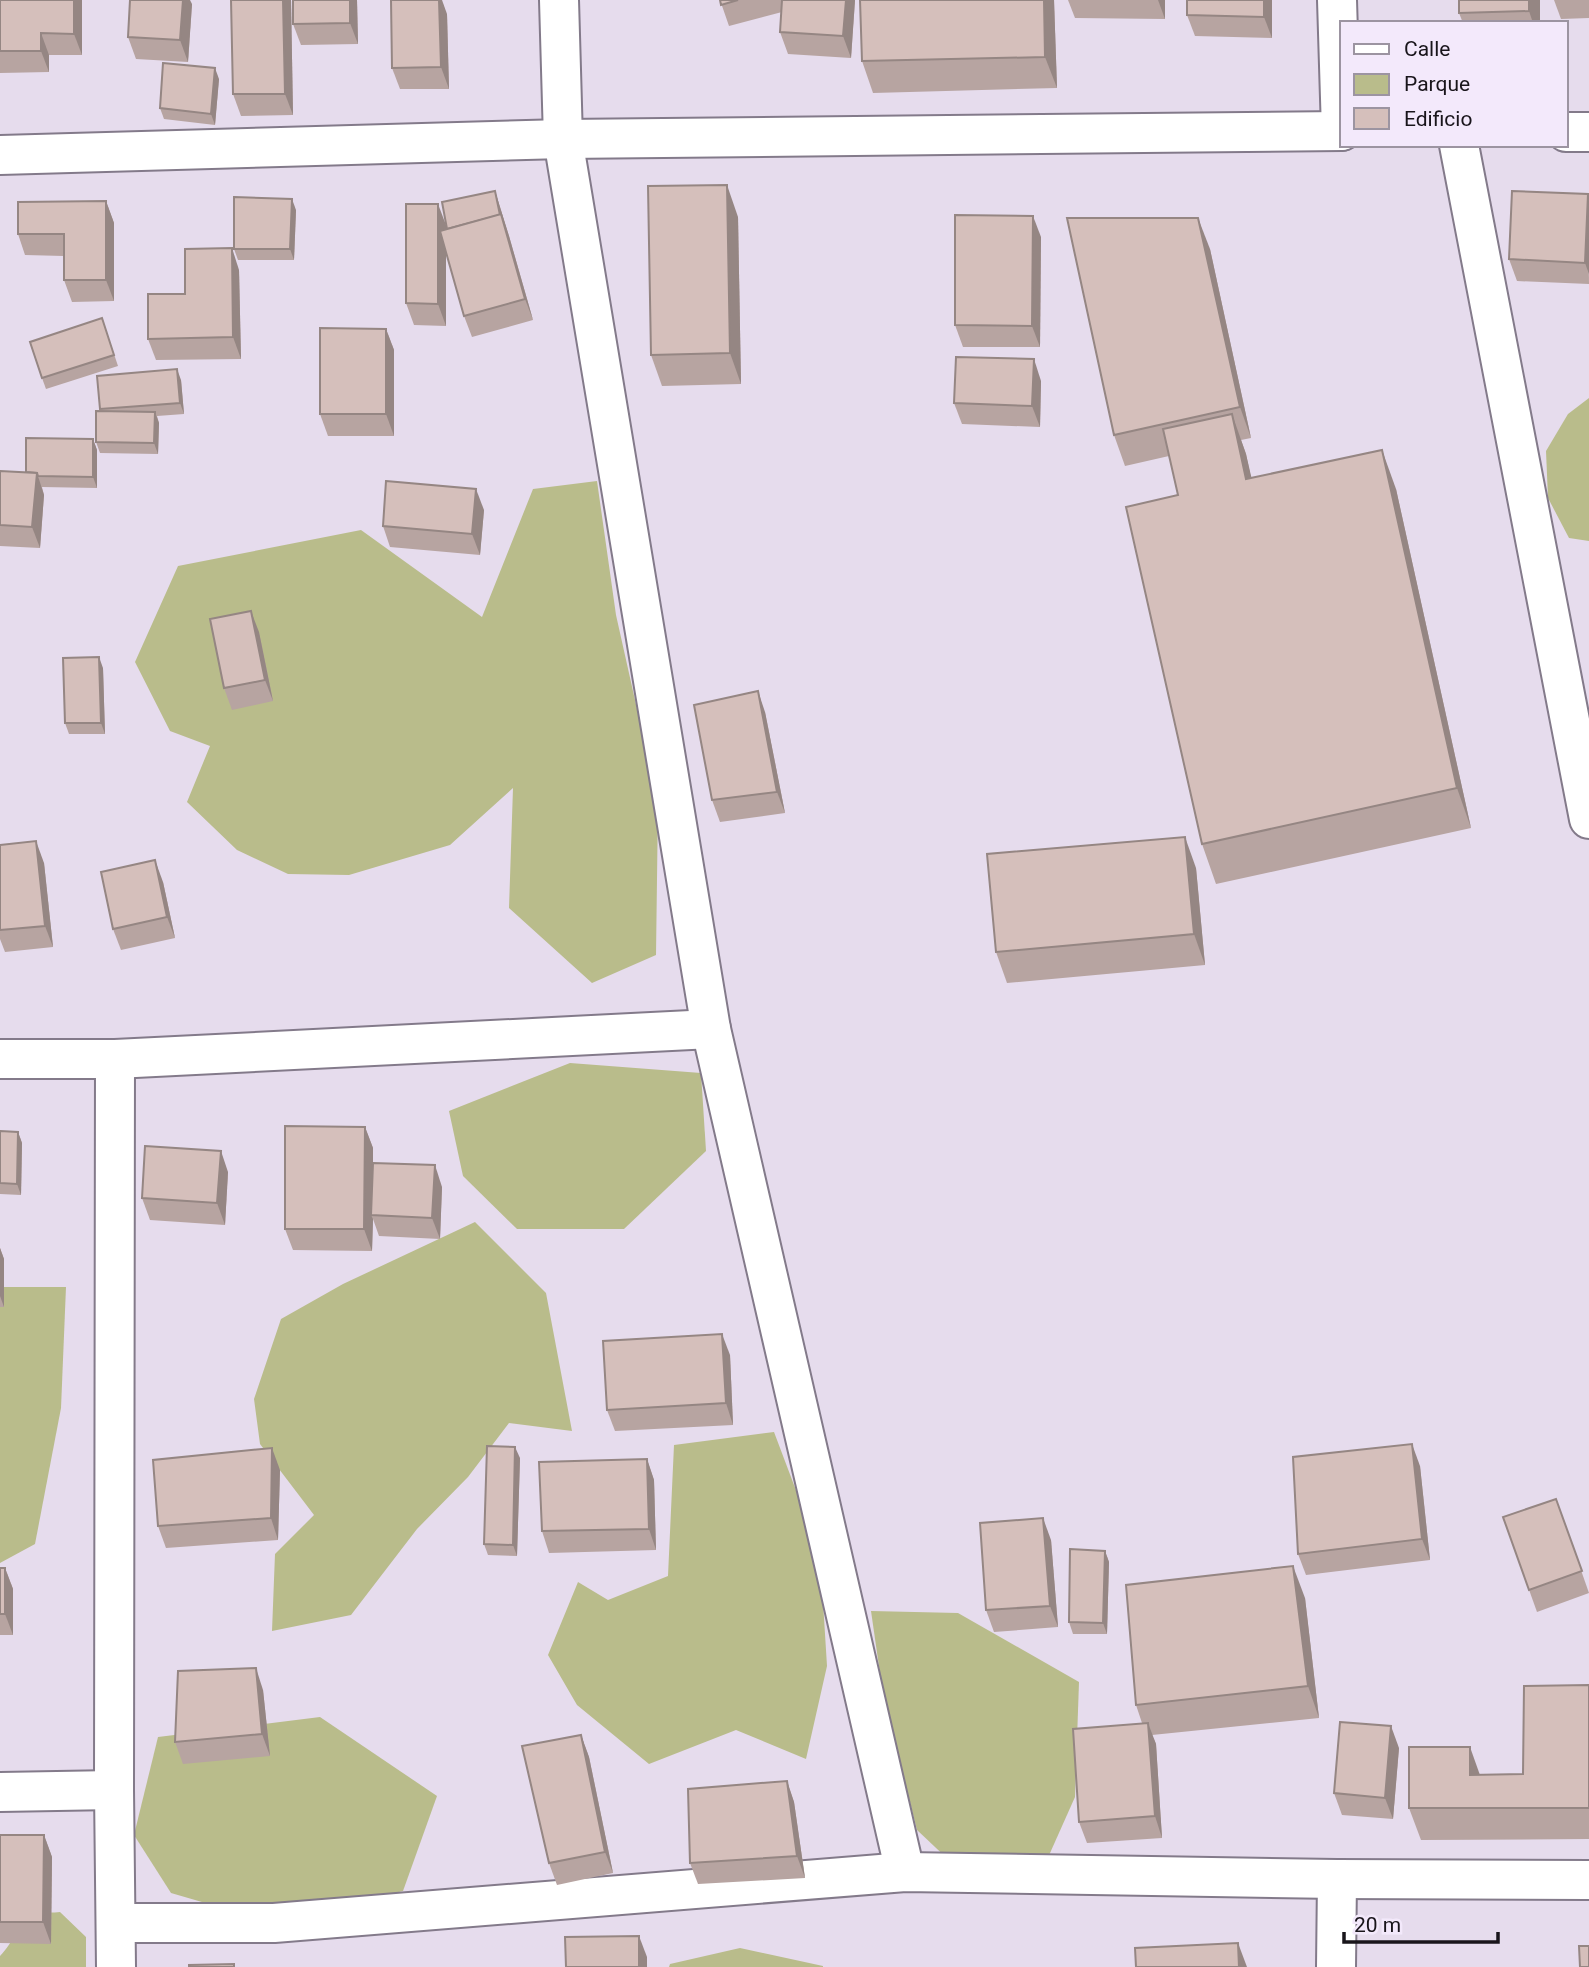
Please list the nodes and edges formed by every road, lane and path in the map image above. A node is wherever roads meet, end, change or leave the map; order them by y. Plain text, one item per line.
1 (559, 0) edge
2 (1337, 0) edge
3 (1340, 79) edge
4 (1340, 131) edge
5 (1568, 132) edge
6 (1589, 132) edge
7 (563, 139) junction
8 (1459, 147) edge
9 (0, 155) edge
10 (1589, 819) edge
11 (711, 1029) junction
12 (0, 1059) edge
13 (115, 1059) junction
14 (114, 1790) junction
15 (0, 1792) edge
16 (905, 1872) junction
17 (1337, 1879) junction
18 (1589, 1880) edge
19 (117, 1923) junction
20 (116, 1967) edge
21 (1336, 1967) edge

1 - 7 street
2 - 3 street
4 - 7 street
5 - 6 street
7 - 9 street
7 - 11 street
8 - 10 street
11 - 13 street
11 - 16 street
12 - 13 street
13 - 14 street
14 - 15 street
14 - 19 street
16 - 17 street
16 - 19 street
17 - 18 street
17 - 21 street
19 - 20 street

